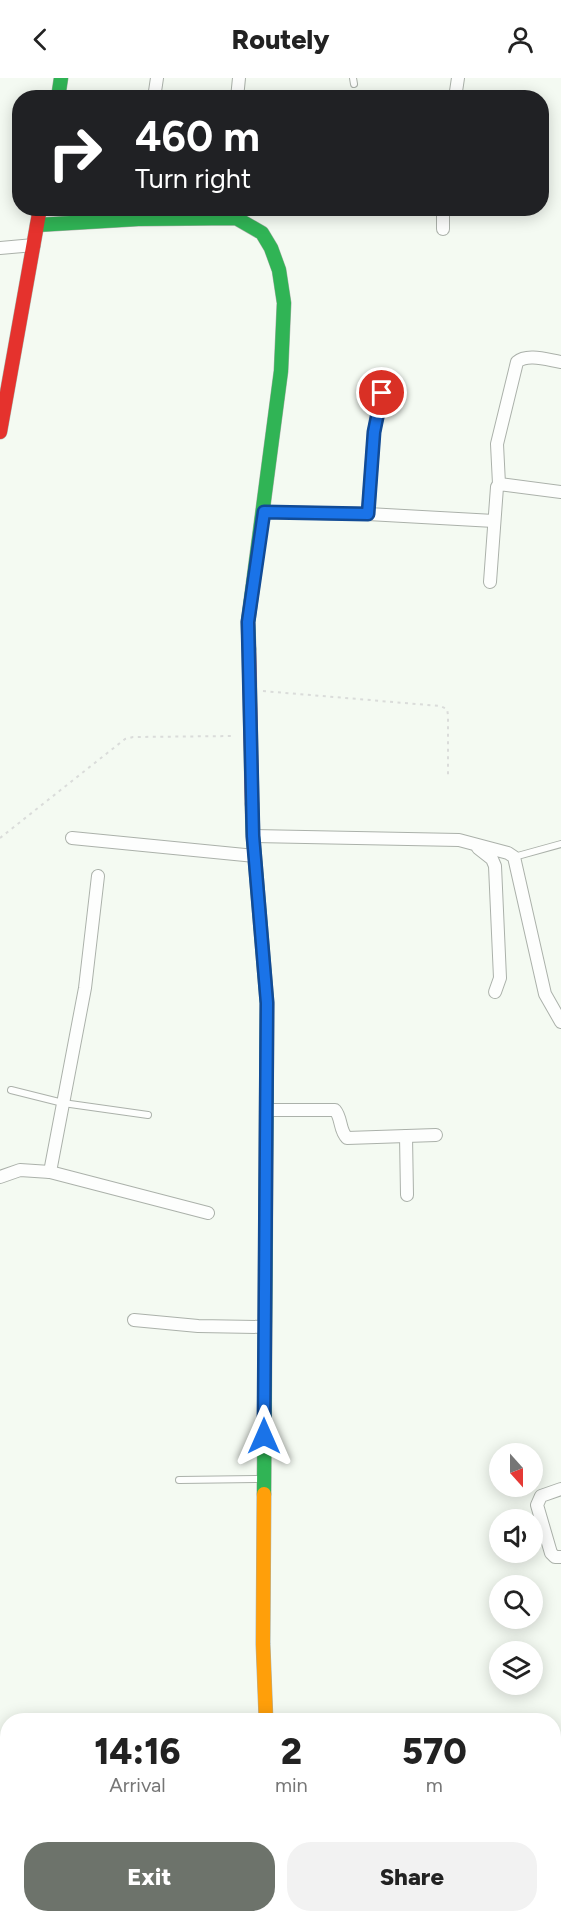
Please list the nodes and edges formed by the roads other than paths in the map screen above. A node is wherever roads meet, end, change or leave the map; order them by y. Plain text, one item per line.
1 (39, 216) edge
2 (443, 216) edge
3 (37, 225) junction
4 (443, 229) dead end
5 (34, 245) junction
6 (0, 248) edge
7 (561, 362) edge
8 (382, 393) dead end
9 (0, 432) edge
10 (499, 484) junction
11 (561, 492) edge
12 (264, 512) junction
13 (368, 514) junction
14 (494, 521) junction
15 (490, 582) dead end
16 (253, 836) junction
17 (72, 838) dead end
18 (472, 844) junction
19 (561, 844) edge
20 (255, 856) junction
21 (514, 857) junction
22 (98, 876) dead end
23 (495, 992) dead end
24 (561, 1022) edge
25 (12, 1090) dead end
26 (63, 1103) junction
27 (266, 1110) junction
28 (147, 1115) dead end
29 (436, 1135) dead end
30 (406, 1136) junction
31 (50, 1172) junction
32 (0, 1180) edge
33 (407, 1195) dead end
34 (208, 1213) dead end
35 (134, 1320) dead end
36 (264, 1327) junction
37 (264, 1479) junction
38 (179, 1480) dead end
39 (561, 1489) edge
40 (561, 1557) edge
41 (266, 1713) edge

1 - 3 street
2 - 4 street
3 - 5 street
3 - 12 street
5 - 6 street
5 - 9 street
7 - 10 street
8 - 13 street
10 - 11 street
10 - 14 street
12 - 13 street
12 - 16 street
13 - 14 street
14 - 15 street
16 - 18 street
16 - 20 street
17 - 20 street
18 - 21 street
18 - 23 street
19 - 21 lane
20 - 27 street
21 - 24 street
22 - 26 street
25 - 26 lane
26 - 28 lane
26 - 31 street
27 - 30 street
27 - 36 street
29 - 30 street
30 - 33 street
31 - 32 street
31 - 34 street
35 - 36 street
36 - 37 street
37 - 38 lane
37 - 41 street
39 - 40 street

